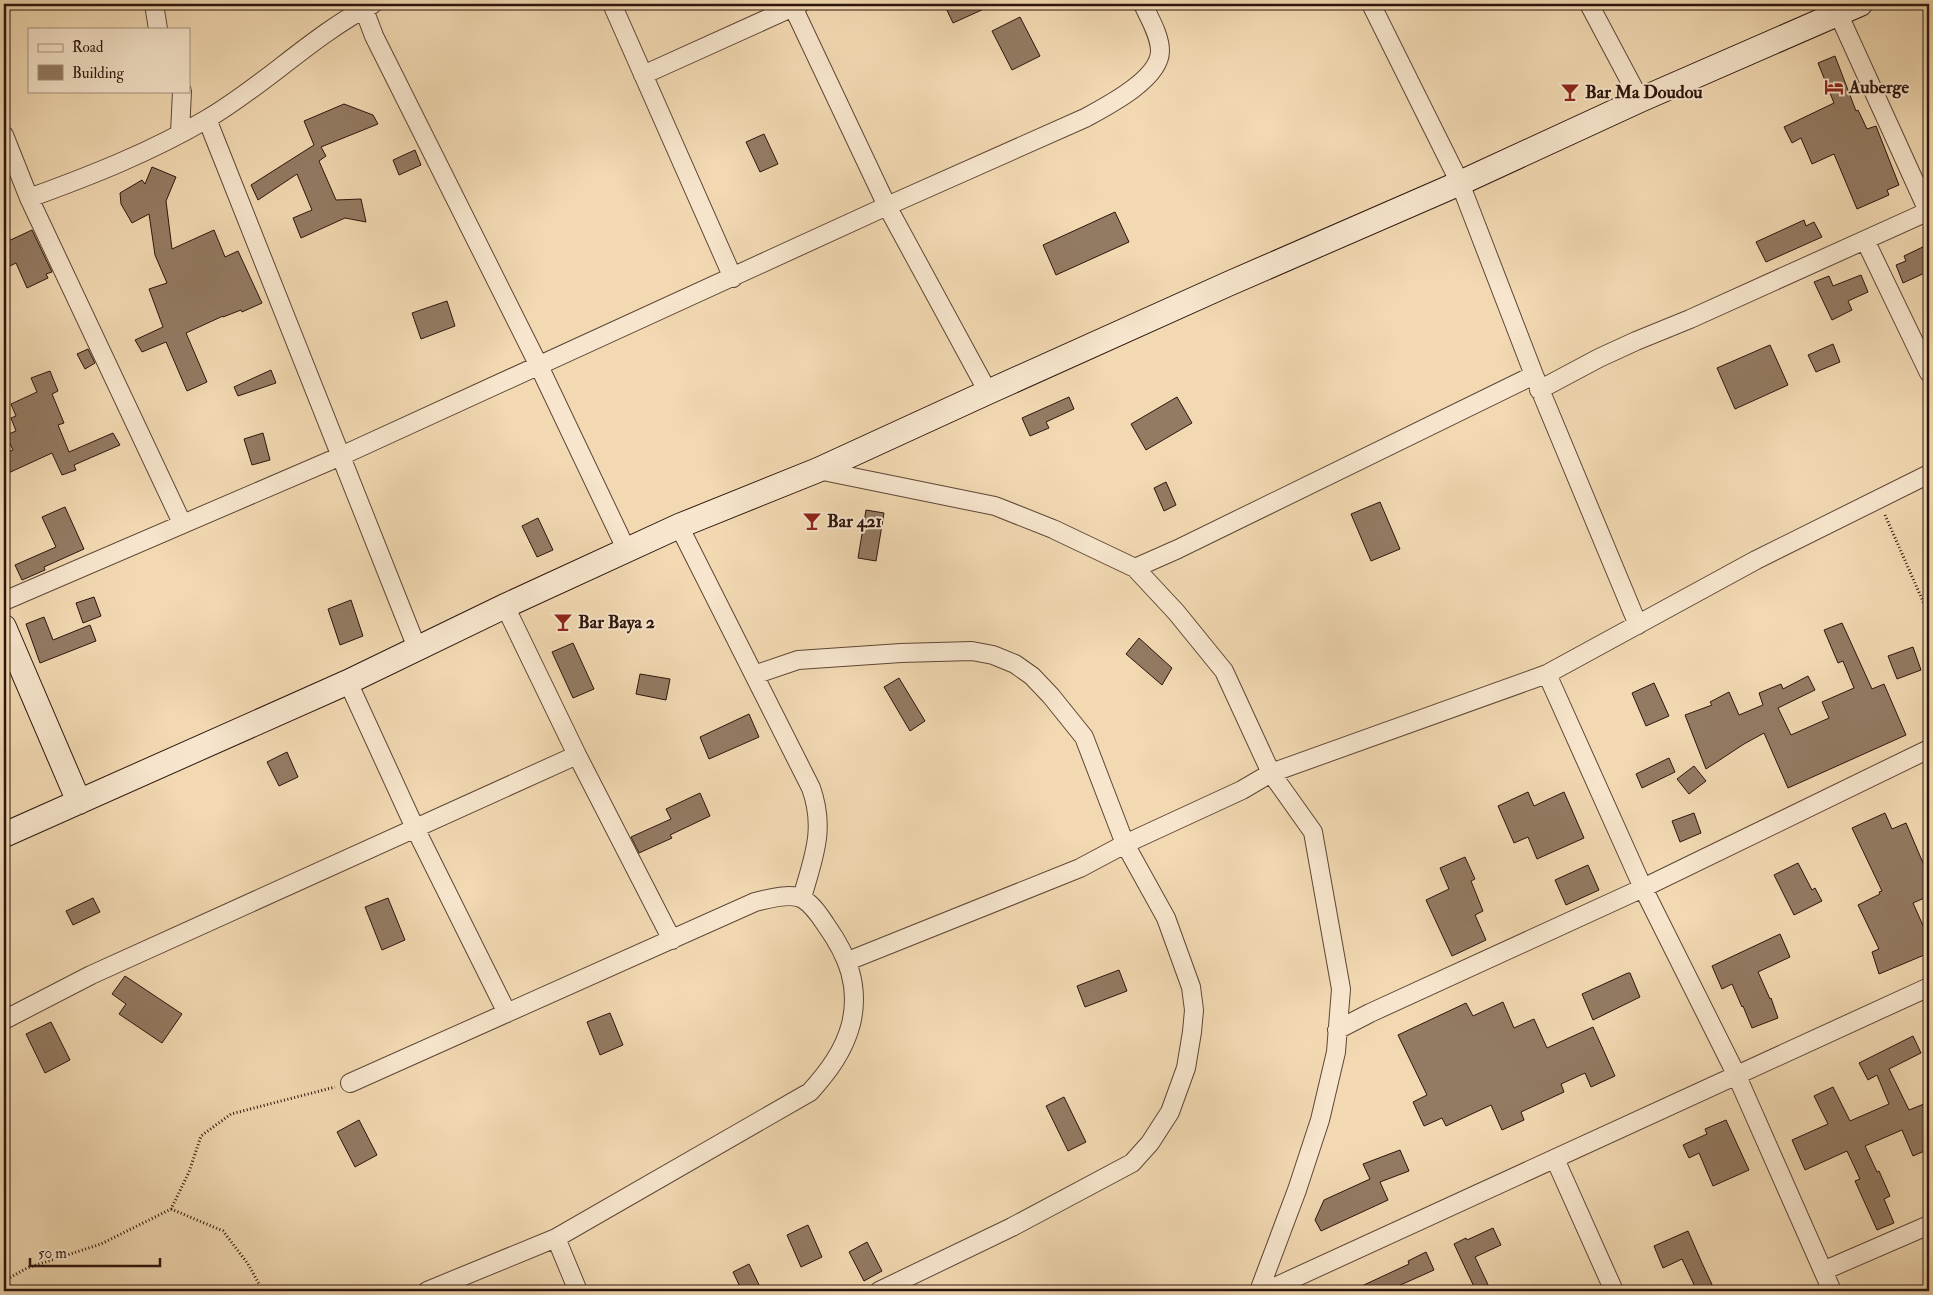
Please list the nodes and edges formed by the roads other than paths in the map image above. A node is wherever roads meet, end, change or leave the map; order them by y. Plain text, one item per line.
1 (154, 4) edge
2 (612, 4) edge
3 (1143, 4) edge
4 (1371, 4) edge
5 (1589, 4) edge
6 (1860, 4) edge
7 (367, 5) edge
8 (796, 5) edge
9 (1838, 13) junction
10 (158, 28) edge
11 (643, 75) junction
12 (182, 92) edge
13 (1640, 100) junction
14 (207, 119) junction
15 (180, 132) junction
16 (4, 135) edge
17 (1460, 184) junction
18 (29, 198) junction
19 (888, 206) junction
20 (1929, 211) edge
21 (1865, 240) junction
22 (732, 278) junction
23 (539, 366) junction
24 (1929, 374) edge
25 (1536, 382) junction
26 (988, 392) junction
27 (340, 456) junction
28 (818, 470) junction
29 (1929, 474) edge
30 (182, 523) junction
31 (679, 526) junction
32 (627, 551) junction
33 (1135, 568) junction
34 (4, 601) edge
35 (505, 606) junction
36 (1638, 625) junction
37 (4, 627) edge
38 (417, 648) junction
39 (754, 674) junction
40 (1547, 674) junction
41 (348, 682) junction
42 (1929, 750) edge
43 (577, 755) junction
44 (1271, 772) junction
45 (79, 802) junction
46 (415, 828) junction
47 (4, 835) edge
48 (1125, 844) junction
49 (1643, 888) junction
50 (802, 898) junction
51 (672, 940) junction
52 (848, 961) junction
53 (1929, 987) edge
54 (507, 1013) junction
55 (4, 1020) edge
56 (1337, 1030) junction
57 (1736, 1074) junction
58 (350, 1083) road end
59 (1555, 1159) junction
60 (1929, 1225) edge
61 (556, 1238) junction
62 (1823, 1271) junction
63 (427, 1291) edge
64 (578, 1291) edge
65 (880, 1291) edge
66 (1259, 1291) edge
67 (1266, 1291) edge
68 (1614, 1291) edge
69 (1832, 1291) edge

1 - 10 street
2 - 11 street
3 - 19 street
4 - 17 street
5 - 13 street
6 - 9 street
7 - 14 street
7 - 23 street
8 - 11 street
8 - 19 street
9 - 13 street
9 - 20 street
11 - 22 street
12 - 15 street
13 - 17 street
14 - 15 street
14 - 27 street
15 - 18 street
16 - 18 street
17 - 25 street
17 - 26 street
18 - 30 street
19 - 22 street
19 - 26 street
20 - 21 street
21 - 24 street
21 - 25 street
22 - 23 street
23 - 27 street
23 - 32 street
25 - 33 street
25 - 36 street
26 - 28 street
27 - 30 street
27 - 38 street
28 - 31 street
28 - 33 street
29 - 36 street
30 - 34 street
31 - 32 street
31 - 39 street
32 - 35 street
33 - 44 street
35 - 38 street
35 - 43 street
36 - 40 street
37 - 45 street
38 - 41 street
39 - 48 street
39 - 50 street
40 - 44 street
40 - 49 street
41 - 45 street
41 - 46 street
42 - 49 street
43 - 46 street
43 - 51 street
44 - 48 street
44 - 56 street
45 - 47 street
46 - 54 street
46 - 55 street
48 - 52 street
48 - 65 street
49 - 56 street
49 - 57 street
50 - 51 street
50 - 52 street
51 - 54 street
52 - 61 street
53 - 57 street
54 - 58 street
56 - 66 street
57 - 59 street
57 - 62 street
59 - 67 street
59 - 68 street
60 - 62 street
61 - 63 street
61 - 64 street
62 - 69 street

